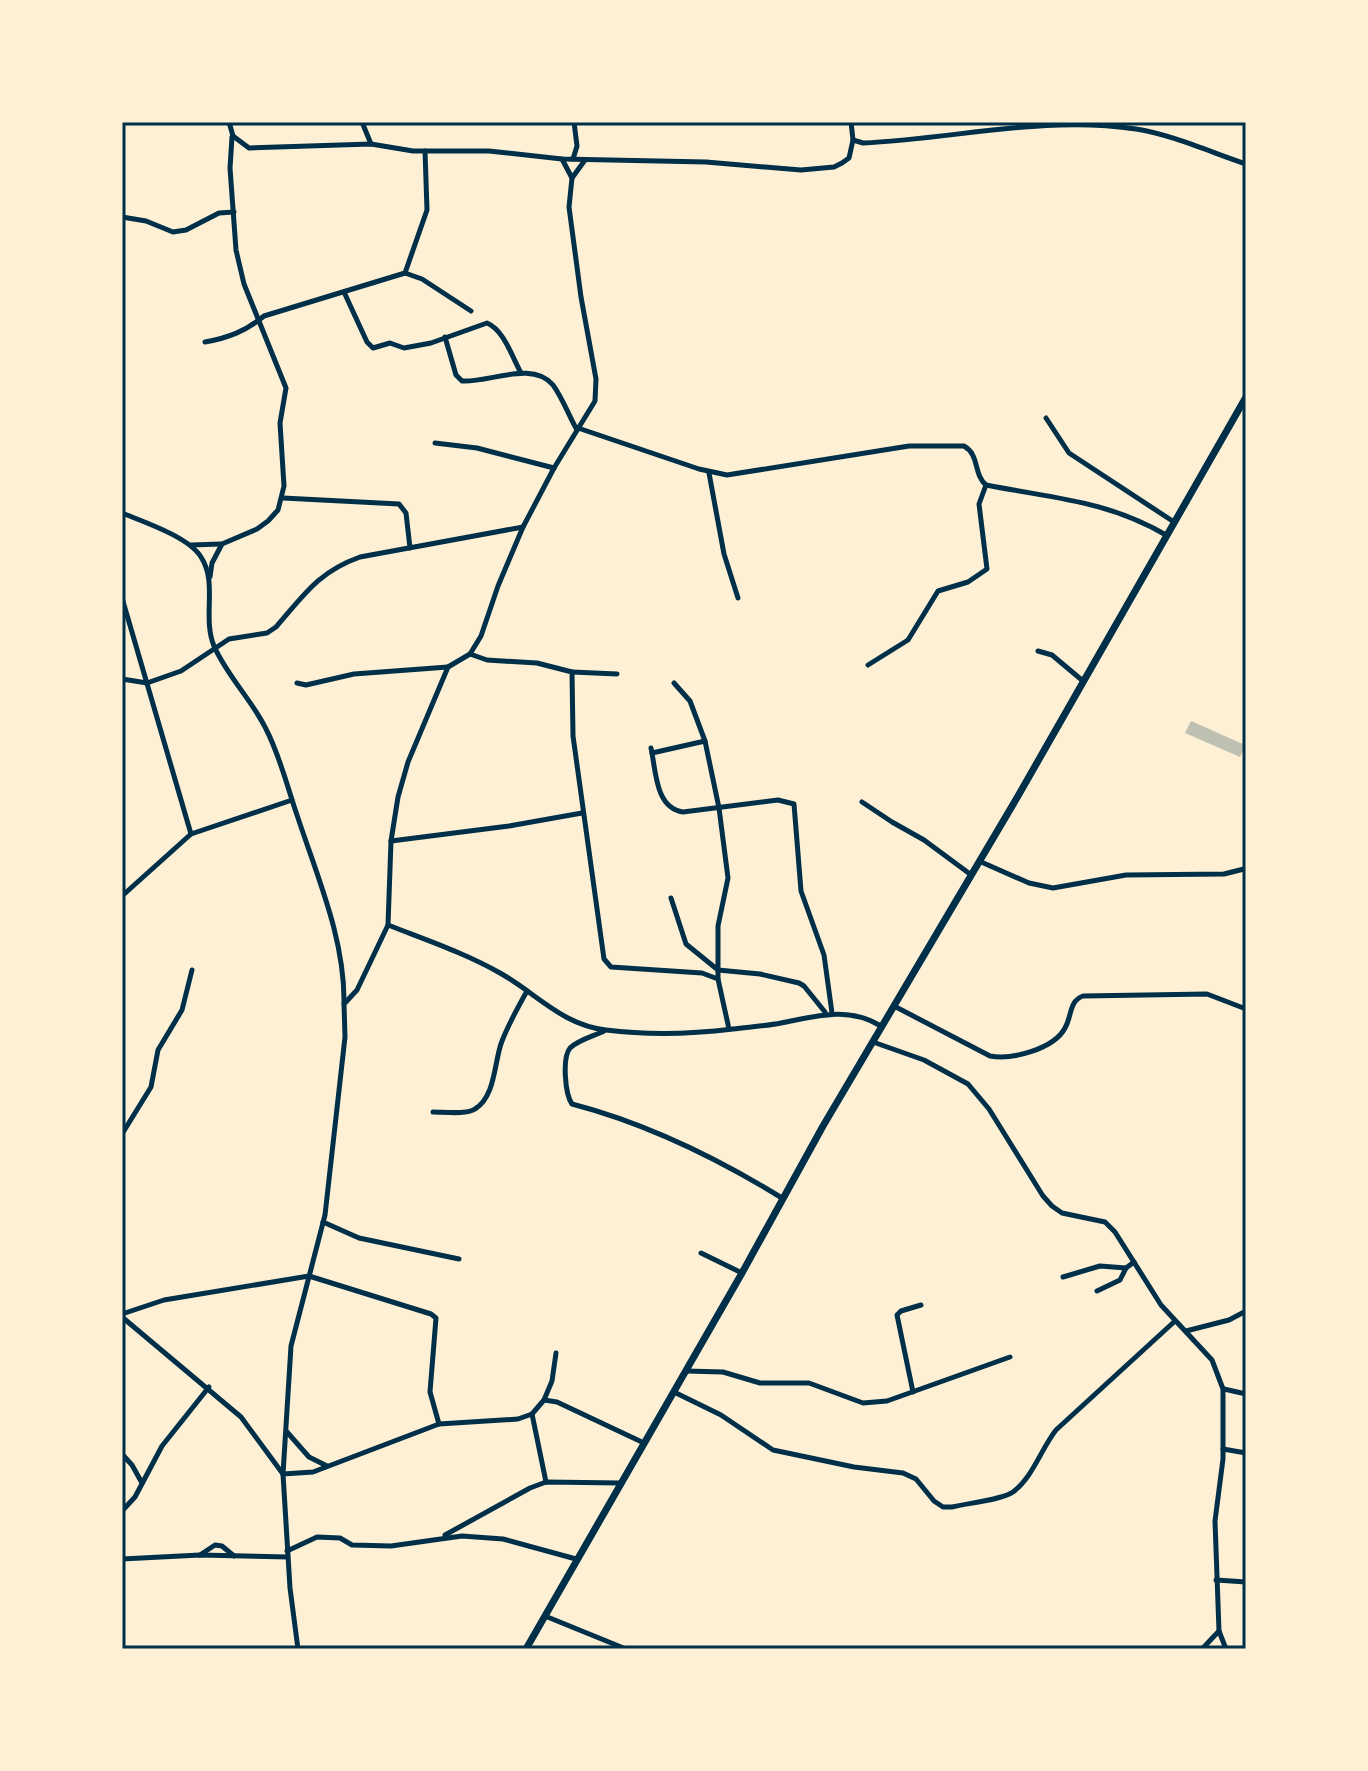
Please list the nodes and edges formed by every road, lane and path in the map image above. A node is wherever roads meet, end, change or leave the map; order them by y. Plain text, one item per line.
1 (229, 122) edge
2 (362, 122) edge
3 (574, 122) edge
4 (851, 122) edge
5 (1141, 122) edge
6 (1006, 125) edge
7 (1140, 130) junction
8 (233, 136) junction
9 (853, 140) junction
10 (371, 144) junction
11 (425, 151) junction
12 (562, 159) junction
13 (573, 159) junction
14 (585, 160) junction
15 (1246, 164) edge
16 (572, 178) junction
17 (234, 212) junction
18 (122, 217) edge
19 (405, 273) junction
20 (344, 292) junction
21 (471, 311) dead end
22 (258, 321) junction
23 (445, 337) junction
24 (205, 342) dead end
25 (521, 373) junction
26 (1246, 397) edge
27 (1046, 418) dead end
28 (578, 429) junction
29 (435, 443) dead end
30 (554, 468) junction
31 (709, 473) junction
32 (986, 485) junction
33 (283, 498) junction
34 (122, 513) edge
35 (1174, 522) junction
36 (523, 527) junction
37 (1166, 535) junction
38 (222, 544) junction
39 (190, 545) junction
40 (410, 548) junction
41 (210, 577) junction
42 (122, 598) edge
43 (738, 598) dead end
44 (216, 650) junction
45 (1038, 651) dead end
46 (470, 654) junction
47 (868, 665) dead end
48 (448, 667) junction
49 (572, 672) junction
50 (617, 674) dead end
51 (122, 679) edge
52 (1083, 681) junction
53 (147, 683) junction
54 (297, 683) dead end
55 (674, 683) dead end
56 (705, 741) junction
57 (292, 800) junction
58 (862, 802) dead end
59 (719, 808) junction
60 (582, 813) junction
61 (191, 834) junction
62 (391, 841) junction
63 (1246, 858) edge
64 (979, 861) junction
65 (1244, 869) edge
66 (970, 874) junction
67 (122, 896) edge
68 (671, 898) dead end
69 (1246, 898) edge
70 (388, 925) junction
71 (192, 970) dead end
72 (718, 970) junction
73 (718, 979) junction
74 (527, 991) junction
75 (344, 1004) junction
76 (893, 1006) junction
77 (1246, 1009) edge
78 (828, 1013) junction
79 (881, 1026) junction
80 (729, 1029) junction
81 (605, 1030) junction
82 (873, 1042) junction
83 (433, 1112) dead end
84 (122, 1134) edge
85 (782, 1198) junction
86 (323, 1222) junction
87 (701, 1253) dead end
88 (459, 1259) dead end
89 (1134, 1262) junction
90 (1126, 1268) junction
91 (742, 1273) junction
92 (309, 1276) junction
93 (1063, 1277) dead end
94 (1097, 1291) dead end
95 (921, 1305) dead end
96 (1246, 1311) edge
97 (122, 1316) edge
98 (1175, 1321) junction
99 (1186, 1331) junction
100 (556, 1353) dead end
101 (1010, 1357) dead end
102 (685, 1371) junction
103 (209, 1387) junction
104 (1223, 1389) junction
105 (673, 1392) junction
106 (913, 1392) junction
107 (1246, 1394) edge
108 (544, 1400) junction
109 (532, 1414) junction
110 (439, 1424) junction
111 (286, 1431) junction
112 (644, 1443) junction
113 (1223, 1449) junction
114 (1246, 1453) edge
115 (122, 1454) edge
116 (328, 1466) junction
117 (283, 1474) junction
118 (546, 1482) junction
119 (620, 1483) junction
120 (142, 1484) junction
121 (122, 1511) edge
122 (440, 1538) junction
123 (288, 1554) junction
124 (200, 1555) junction
125 (235, 1556) junction
126 (122, 1559) edge
127 (576, 1559) junction
128 (1216, 1580) junction
129 (1246, 1582) edge
130 (545, 1616) junction
131 (1219, 1631) junction
132 (528, 1646) edge
133 (298, 1649) edge
134 (626, 1649) edge
135 (1202, 1649) edge
136 (1226, 1649) edge

1 - 8 street
2 - 10 street
3 - 13 street
4 - 9 street
5 - 7 street
6 - 7 street
6 - 9 street
7 - 15 street
8 - 10 street
8 - 17 street
9 - 14 street
10 - 11 street
11 - 12 street
11 - 19 street
12 - 13 street
12 - 16 street
13 - 14 street
14 - 16 street
16 - 28 street
17 - 18 street
17 - 22 street
19 - 20 street
19 - 21 street
20 - 22 street
20 - 23 street
22 - 24 street
22 - 33 street
23 - 25 street
23 - 25 street
25 - 28 street
26 - 35 main road
27 - 35 street
28 - 30 street
28 - 31 street
29 - 30 street
30 - 36 street
31 - 32 street
31 - 43 street
32 - 37 street
32 - 47 street
33 - 38 street
33 - 40 street
34 - 39 street
35 - 37 main road
36 - 40 street
36 - 46 street
37 - 52 main road
38 - 39 street
38 - 41 street
39 - 41 street
40 - 44 street
41 - 44 street
42 - 53 street
44 - 53 street
44 - 57 street
45 - 52 street
46 - 48 street
46 - 49 street
48 - 54 street
48 - 62 street
49 - 50 street
49 - 60 street
51 - 53 street
52 - 64 main road
53 - 61 street
55 - 56 street
56 - 59 street
56 - 59 street
57 - 61 street
57 - 75 street
58 - 66 street
59 - 72 street
59 - 78 street
60 - 62 street
60 - 73 street
61 - 67 street
62 - 70 street
63 - 65 street
64 - 65 street
64 - 66 main road
65 - 69 street
66 - 76 main road
68 - 72 street
70 - 74 street
70 - 75 street
71 - 84 street
72 - 73 street
72 - 78 street
73 - 80 street
74 - 81 street
74 - 83 street
75 - 86 street
76 - 77 street
76 - 79 main road
78 - 79 street
78 - 80 street
79 - 82 main road
80 - 81 street
81 - 85 street
82 - 85 main road
82 - 89 street
85 - 91 main road
86 - 88 street
86 - 92 street
87 - 91 street
89 - 90 street
89 - 98 street
90 - 93 street
90 - 94 street
91 - 102 main road
92 - 97 street
92 - 110 street
92 - 111 street
95 - 106 street
96 - 99 street
97 - 103 street
98 - 99 street
98 - 105 street
99 - 104 street
100 - 108 street
101 - 106 street
102 - 105 main road
102 - 106 street
103 - 117 street
103 - 120 street
104 - 107 street
104 - 113 street
105 - 112 main road
108 - 109 street
108 - 112 street
109 - 110 street
109 - 118 street
110 - 116 street
111 - 116 street
111 - 117 street
112 - 119 main road
113 - 114 street
113 - 128 street
115 - 120 street
116 - 117 street
117 - 123 street
118 - 119 street
118 - 122 street
119 - 127 main road
120 - 121 street
122 - 123 street
122 - 127 street
123 - 125 street
123 - 133 street
124 - 125 street
124 - 125 street
124 - 126 street
127 - 130 main road
128 - 129 street
128 - 131 street
130 - 132 main road
130 - 134 street
131 - 135 street
131 - 136 street

